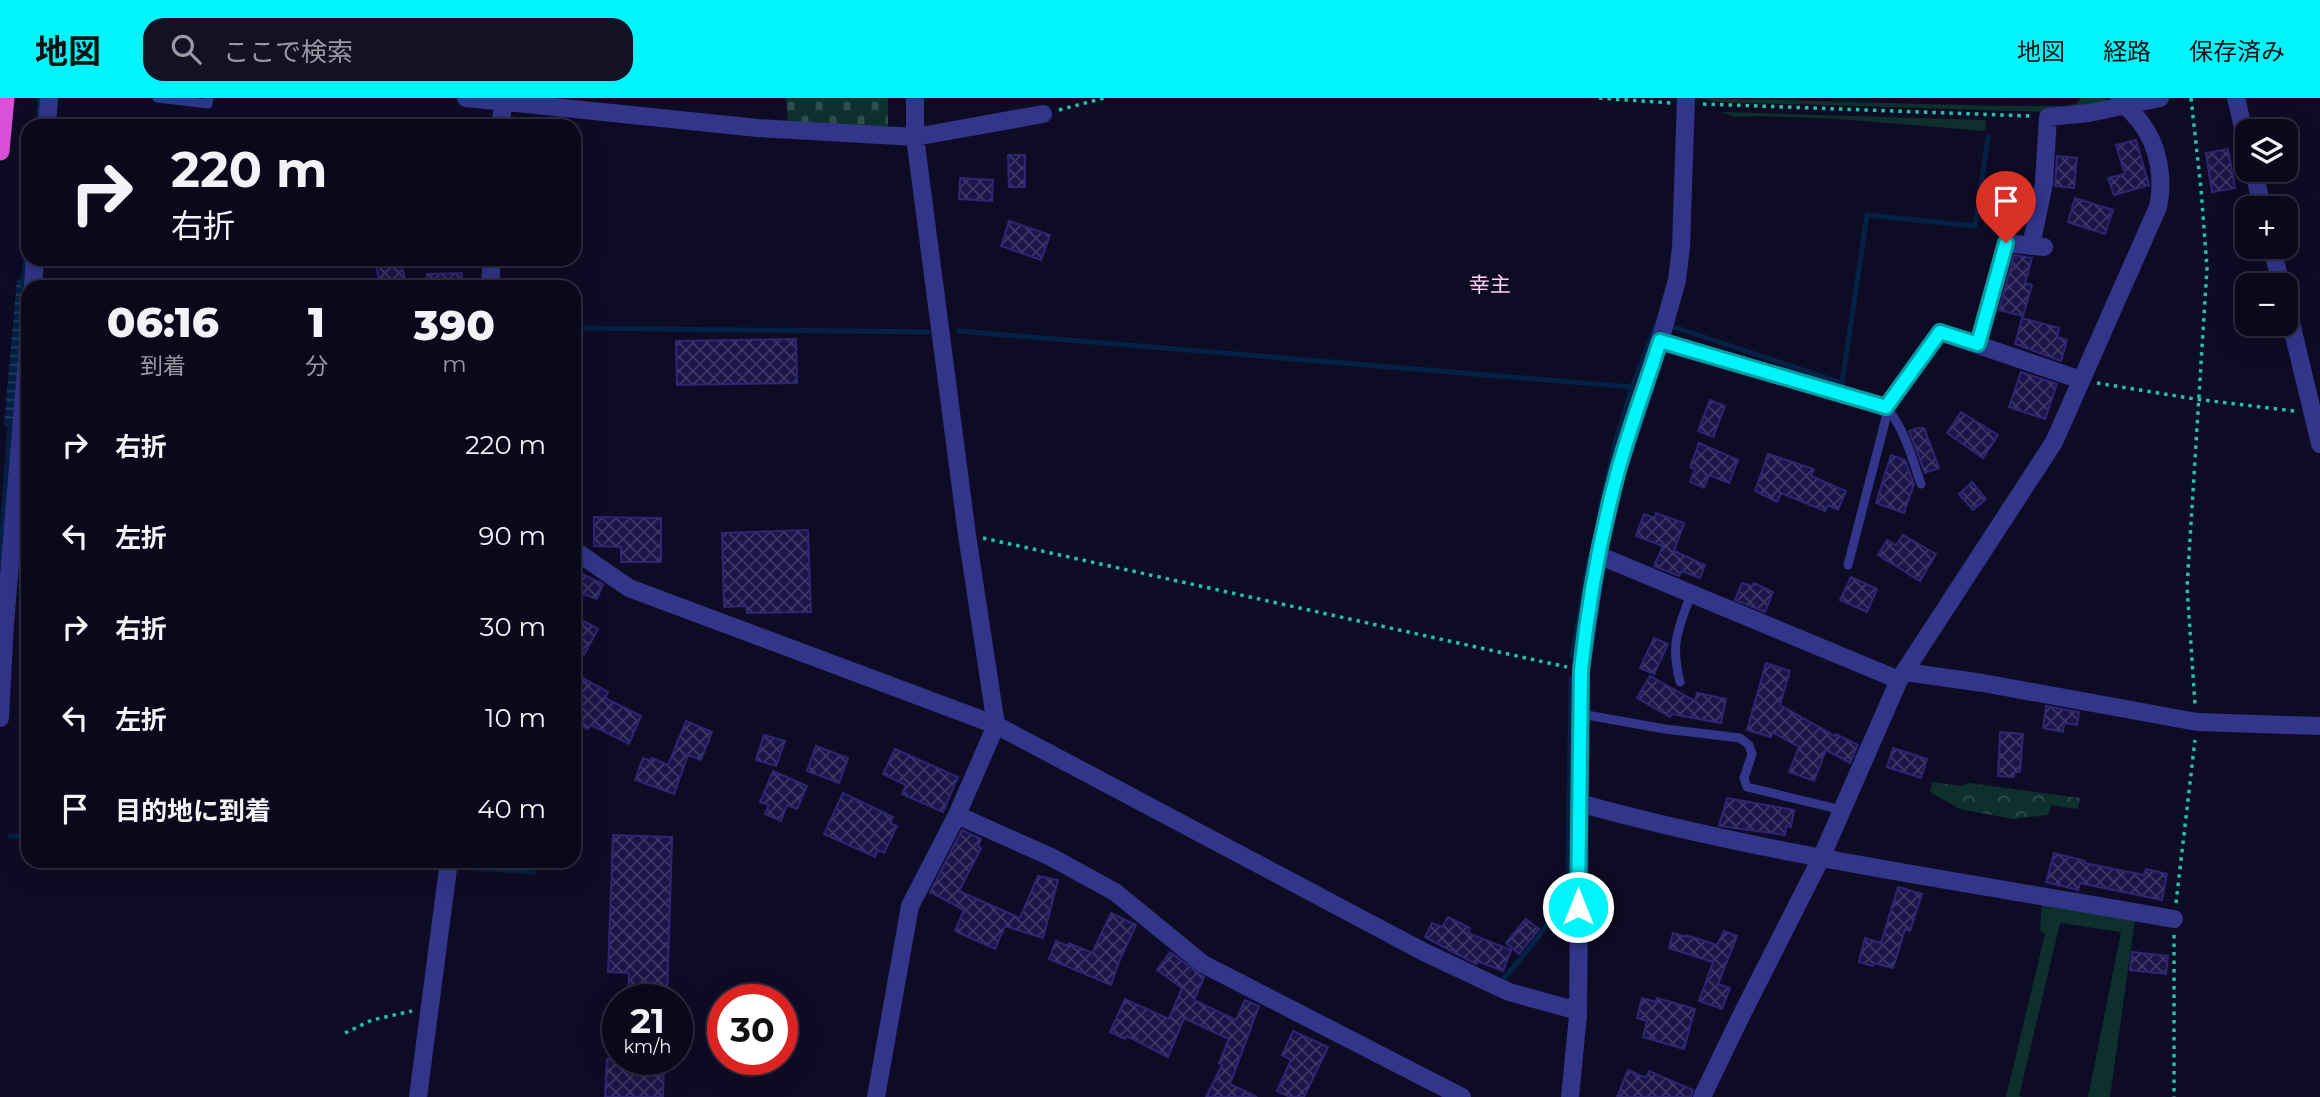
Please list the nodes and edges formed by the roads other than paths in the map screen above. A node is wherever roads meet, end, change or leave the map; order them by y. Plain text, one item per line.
1 (5, 98) edge
2 (49, 98) edge
3 (157, 98) edge
4 (209, 98) edge
5 (466, 98) edge
6 (915, 98) edge
7 (2160, 98) edge
8 (2236, 98) edge
9 (503, 101) edge
10 (1686, 101) edge
11 (2122, 101) edge
12 (1043, 114) road end
13 (48, 119) edge
14 (502, 119) edge
15 (2241, 119) edge
16 (915, 137) junction
17 (0, 151) edge
18 (2294, 336) edge
19 (1660, 341) junction
20 (1978, 344) junction
21 (2081, 380) junction
22 (1886, 407) junction
23 (21, 431) edge
24 (2320, 444) edge
25 (1921, 484) dead end
26 (581, 555) edge
27 (1598, 555) junction
28 (1848, 565) dead end
29 (1691, 594) junction
30 (1902, 676) junction
31 (1680, 682) dead end
32 (1581, 714) junction
33 (0, 718) edge
34 (996, 725) junction
35 (2320, 726) edge
36 (1579, 803) junction
37 (1842, 810) junction
38 (957, 815) junction
39 (1821, 859) junction
40 (448, 868) edge
41 (2174, 919) road end
42 (1578, 1012) junction
43 (418, 1097) edge
44 (876, 1097) edge
45 (1462, 1097) edge
46 (1570, 1097) edge
47 (1702, 1097) edge

1 - 17 highway
2 - 13 street
3 - 4 lane
5 - 9 street
6 - 16 street
7 - 11 street
8 - 15 street
9 - 14 street
9 - 16 street
10 - 19 street
11 - 20 street
11 - 21 street
12 - 16 street
16 - 34 street
18 - 24 street
19 - 22 street
19 - 27 street
20 - 21 street
20 - 22 street
21 - 30 street
22 - 25 lane
22 - 28 lane
23 - 33 street
26 - 34 street
27 - 29 street
27 - 32 street
29 - 30 street
29 - 31 lane
30 - 35 street
30 - 37 street
32 - 36 street
32 - 37 lane
34 - 38 street
34 - 42 street
36 - 39 street
36 - 42 street
37 - 39 street
38 - 44 street
38 - 45 street
39 - 41 street
39 - 47 street
40 - 43 street
42 - 46 street

